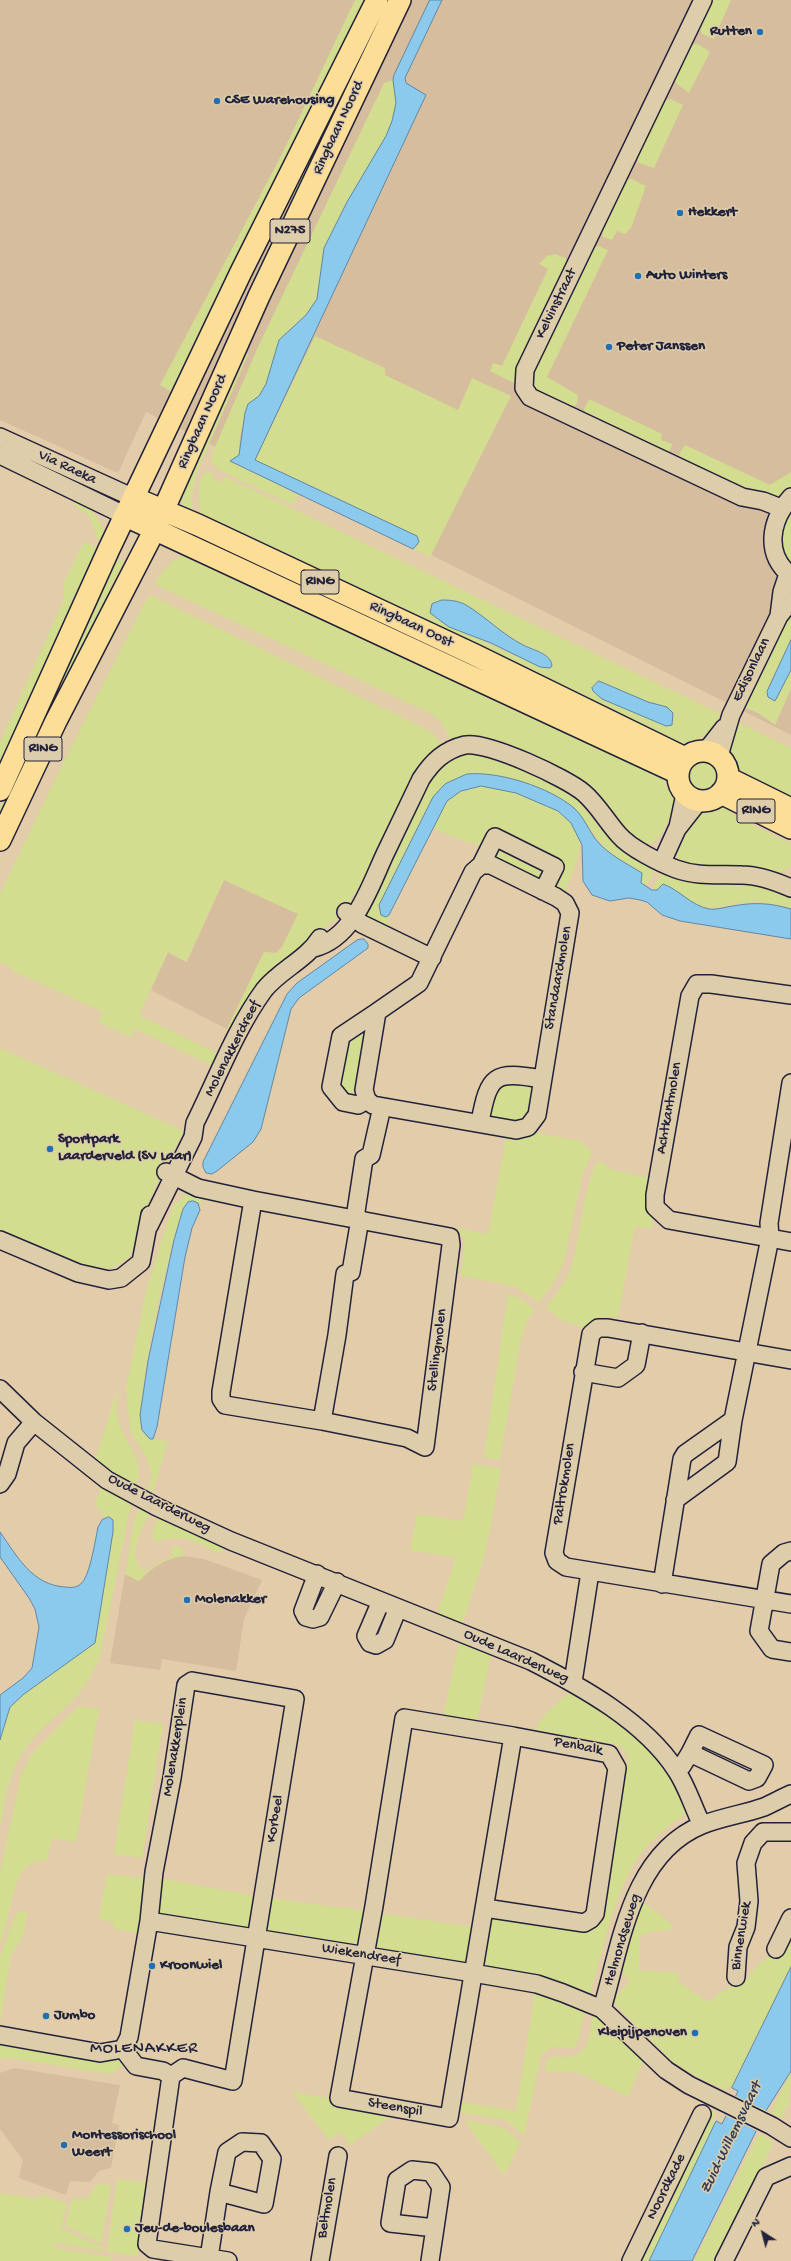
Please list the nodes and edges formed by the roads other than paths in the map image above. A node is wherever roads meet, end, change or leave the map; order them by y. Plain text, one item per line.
1 (377, 0) edge
2 (400, 0) edge
3 (703, 0) edge
4 (0, 437) edge
5 (0, 455) edge
6 (130, 507) junction
7 (782, 509) edge
8 (164, 510) junction
9 (155, 529) junction
10 (789, 575) edge
11 (791, 601) edge
12 (779, 616) junction
13 (713, 754) junction
14 (682, 765) junction
15 (725, 786) junction
16 (0, 790) edge
17 (692, 798) junction
18 (791, 809) edge
19 (791, 828) edge
20 (0, 840) edge
21 (662, 862) junction
22 (481, 865) junction
23 (791, 888) edge
24 (543, 891) junction
25 (349, 915) junction
26 (432, 958) junction
27 (791, 995) edge
28 (377, 1012) junction
29 (542, 1079) junction
30 (791, 1083) edge
31 (374, 1103) junction
32 (480, 1122) junction
33 (170, 1174) junction
34 (253, 1200) junction
35 (358, 1218) junction
36 (770, 1238) junction
37 (0, 1240) edge
38 (791, 1242) edge
39 (642, 1333) junction
40 (747, 1352) junction
41 (791, 1360) edge
42 (583, 1372) junction
43 (0, 1389) edge
44 (733, 1420) junction
45 (322, 1421) junction
46 (34, 1422) junction
47 (0, 1484) edge
48 (675, 1500) junction
49 (791, 1551) edge
50 (590, 1572) junction
51 (317, 1574) junction
52 (337, 1582) junction
53 (662, 1584) junction
54 (764, 1599) junction
55 (381, 1601) junction
56 (791, 1604) edge
57 (398, 1608) junction
58 (791, 1652) edge
59 (573, 1682) junction
60 (295, 1699) joint
61 (513, 1736) junction
62 (690, 1754) dead end
63 (677, 1771) junction
64 (791, 1794) edge
65 (702, 1825) junction
66 (791, 1832) edge
67 (485, 1908) junction
68 (791, 1918) edge
69 (149, 1921) junction
70 (254, 1938) junction
71 (776, 1949) dead end
72 (365, 1956) junction
73 (473, 1973) junction
74 (736, 1977) dead end
75 (602, 2009) junction
76 (0, 2035) edge
77 (123, 2049) junction
78 (171, 2076) junction
79 (702, 2114) dead end
80 (789, 2131) edge
81 (791, 2155) edge
82 (338, 2156) dead end
83 (791, 2166) edge
84 (219, 2192) dead end
85 (435, 2228) dead end
86 (209, 2258) junction
87 (228, 2261) edge
88 (320, 2261) edge
89 (430, 2261) edge
90 (631, 2261) edge
91 (724, 2261) edge

1 - 6 main road, Ringbaan Noord / N275
2 - 8 main road, Ringbaan Noord / N275
3 - 7 street, Kelvinstraat
4 - 6 street, Via Raeka
5 - 6 street, Via Raeka
6 - 8 main road, Ringbaan Oost / RING
6 - 9 main road, Ringbaan Oost / RING
6 - 16 main road, Ringbaan Noord / RING
7 - 10 street
8 - 9 main road, Ringbaan Noord / RING
8 - 14 main road, Ringbaan Oost / RING
9 - 14 main road, Ringbaan Oost / RING
9 - 20 main road, Ringbaan Noord / RING
10 - 12 street, Edisonlaan
11 - 12 street, Edisonlaan
12 - 13 street, Edisonlaan
13 - 14 main road
13 - 15 main road
14 - 17 main road
15 - 17 main road
15 - 18 main road, RING
15 - 19 main road, RING
17 - 21 street
21 - 23 street, Molenakkerdreef
21 - 25 street, Molenakkerdreef
22 - 24 street, Standaardmolen
22 - 24 street, Standaardmolen
22 - 26 street, Standaardmolen
24 - 29 street, Standaardmolen
25 - 26 street
25 - 33 street, Molenakkerdreef
26 - 28 street, Standaardmolen
27 - 36 street, Achtkantmolen
28 - 31 street
28 - 31 street, Standaardmolen
29 - 32 street
29 - 32 street, Standaardmolen
30 - 36 street
31 - 32 street, Standaardmolen
31 - 35 street
33 - 34 street, Stellingmolen
33 - 37 street, Molenakkerdreef
34 - 35 street, Stellingmolen
34 - 45 street, Stellingmolen
35 - 45 street
35 - 45 street, Stellingmolen
36 - 38 street, Achtkantmolen
36 - 40 street
39 - 40 street, Paltrokmolen
39 - 42 street
39 - 42 street, Paltrokmolen
40 - 41 street, Paltrokmolen
40 - 44 street
42 - 50 street, Paltrokmolen
43 - 46 street, Oude Laarderweg
44 - 48 street
44 - 48 street
46 - 47 street
46 - 51 street, Oude Laarderweg
48 - 53 street
49 - 54 street
50 - 53 street, Paltrokmolen
50 - 59 street
51 - 52 street, Oude Laarderweg
51 - 52 street
52 - 55 street, Oude Laarderweg
53 - 54 street, Paltrokmolen
54 - 56 street, Paltrokmolen
54 - 58 street
55 - 57 street, Oude Laarderweg
55 - 57 street
57 - 59 street, Oude Laarderweg
59 - 63 street, Oude Laarderweg
60 - 69 street, Molenakkerplein
60 - 70 street, Korbeel
61 - 67 street
61 - 67 street, Penbalk
61 - 72 street
62 - 63 street
63 - 65 street, Oude Laarderweg
64 - 65 street, Helmondseweg
65 - 75 street, Helmondseweg
66 - 74 street, Binnenwiek
67 - 73 street
68 - 71 street
69 - 70 street, Wiekendreef
69 - 77 street
70 - 72 street, Wiekendreef
70 - 78 street
72 - 73 street, Wiekendreef
72 - 73 street, Steenspil
73 - 75 street, Wiekendreef
75 - 80 street, Wiekendreef
76 - 77 street
77 - 78 street
78 - 86 street
79 - 90 street, Noordkade
80 - 81 street
82 - 88 street, Beltmolen
83 - 91 street
84 - 86 street
85 - 89 street
86 - 87 street

